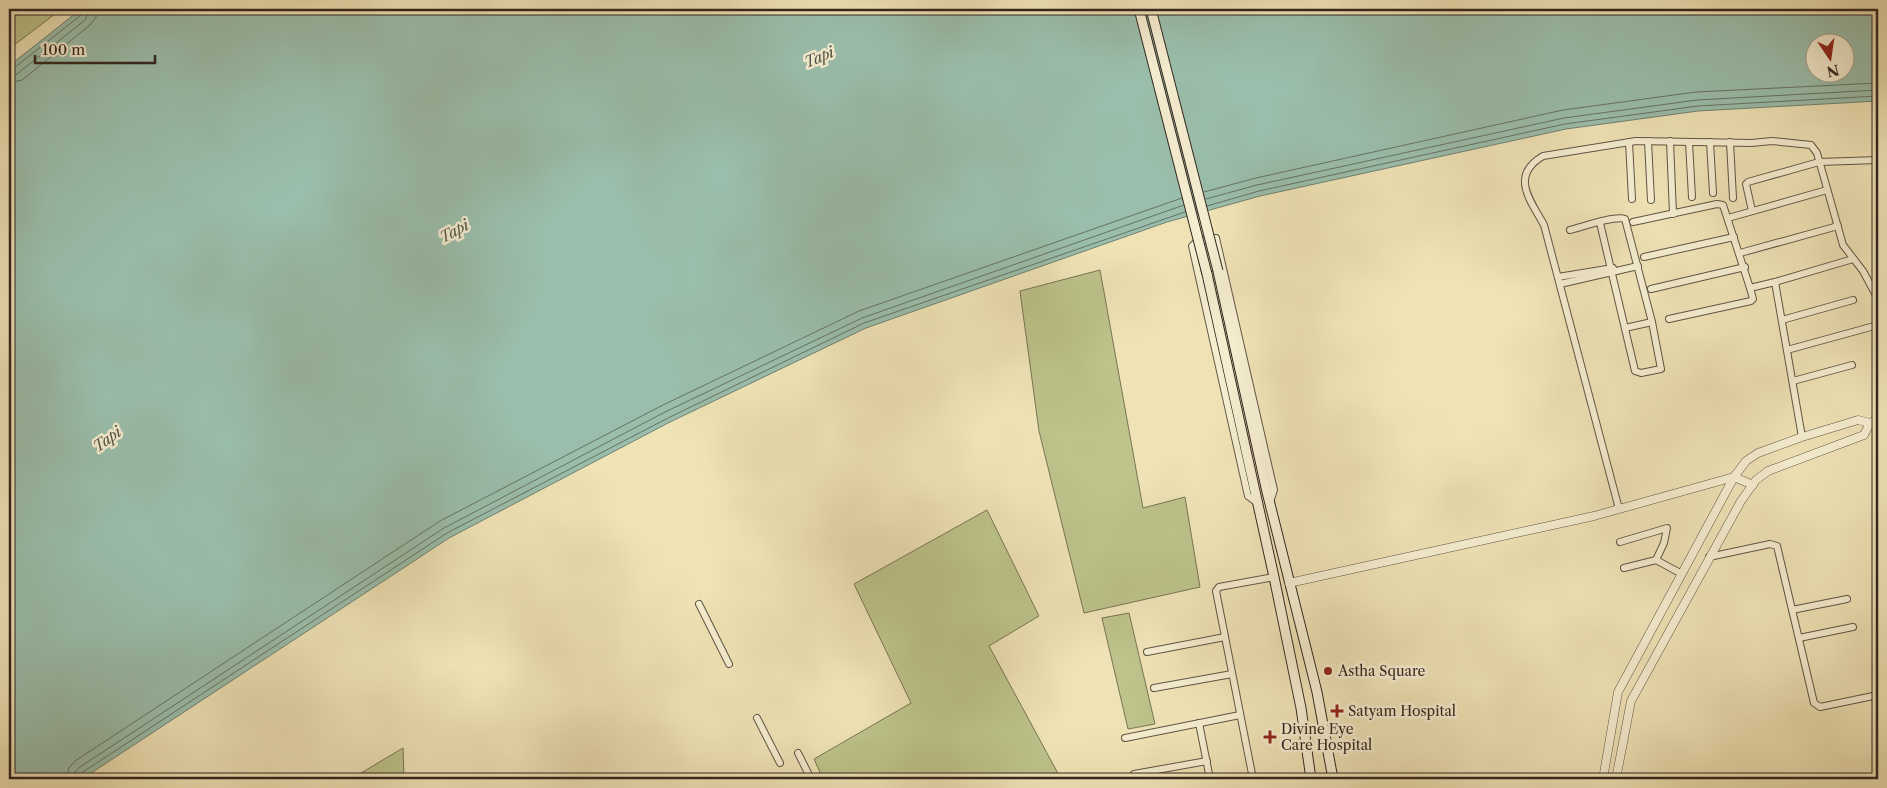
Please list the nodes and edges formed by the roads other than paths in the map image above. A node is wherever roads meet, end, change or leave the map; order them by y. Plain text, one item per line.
1 (1140, 9) edge
2 (1151, 9) edge
3 (1648, 141) junction
4 (1670, 141) junction
5 (1629, 142) junction
6 (1689, 142) junction
7 (1710, 142) junction
8 (1730, 142) junction
9 (1878, 160) edge
10 (1819, 162) junction
11 (1827, 190) junction
12 (1713, 193) dead end
13 (1692, 197) dead end
14 (1733, 198) dead end
15 (1632, 199) dead end
16 (1651, 200) dead end
17 (1752, 211) junction
18 (1673, 214) junction
19 (1728, 218) junction
20 (1633, 222) dead end
21 (1600, 223) junction
22 (1838, 226) junction
23 (1570, 230) dead end
24 (1734, 237) junction
25 (1740, 253) junction
26 (1644, 256) dead end
27 (1853, 259) junction
28 (1638, 266) junction
29 (1745, 267) junction
30 (1613, 270) junction
31 (1558, 277) junction
32 (1775, 282) junction
33 (1560, 284) junction
34 (1750, 288) junction
35 (1651, 289) dead end
36 (1878, 299) edge
37 (1853, 300) dead end
38 (1669, 319) dead end
39 (1782, 320) junction
40 (1652, 322) junction
41 (1878, 325) edge
42 (1625, 328) junction
43 (1787, 350) junction
44 (1852, 365) dead end
45 (1792, 382) junction
46 (1878, 419) edge
47 (1870, 423) junction
48 (1802, 437) junction
49 (1734, 476) junction
50 (1753, 485) junction
51 (1270, 502) junction
52 (1258, 504) junction
53 (1619, 509) junction
54 (1620, 542) dead end
55 (1709, 557) junction
56 (1656, 560) junction
57 (1624, 568) dead end
58 (1682, 574) junction
59 (1274, 581) junction
60 (1289, 583) junction
61 (1847, 599) dead end
62 (699, 604) dead end
63 (1792, 610) junction
64 (1854, 627) dead end
65 (1225, 637) junction
66 (1799, 638) junction
67 (1147, 652) dead end
68 (729, 664) dead end
69 (1232, 674) junction
70 (1154, 688) dead end
71 (1878, 695) edge
72 (1240, 715) junction
73 (757, 718) dead end
74 (1198, 723) junction
75 (1124, 738) dead end
76 (798, 753) dead end
77 (1206, 761) junction
78 (780, 763) dead end
79 (1134, 774) dead end
80 (811, 779) edge
81 (1210, 779) edge
82 (1253, 779) edge
83 (1311, 779) edge
84 (1333, 779) edge
85 (1603, 779) edge
86 (1616, 779) edge

1 - 52 main road, bridge
2 - 51 main road, bridge
3 - 4 street
3 - 5 street
3 - 16 street
4 - 6 street
4 - 18 street
5 - 15 street
5 - 31 street
6 - 7 street
6 - 13 street
7 - 8 street
7 - 12 street
8 - 10 street
8 - 14 street
9 - 10 street
10 - 11 street
10 - 17 street
11 - 17 street
11 - 22 street
17 - 19 street
18 - 19 street
18 - 20 street
19 - 24 street
21 - 23 street
21 - 28 street
21 - 30 street
22 - 25 street
22 - 27 street
24 - 25 street
24 - 26 street
25 - 29 street
27 - 32 street
27 - 36 street
28 - 30 street
28 - 40 street
29 - 34 street
29 - 35 street
30 - 31 street
30 - 33 street
30 - 42 street
31 - 33 street
32 - 34 street
32 - 39 street
33 - 53 street
34 - 38 street
37 - 39 street
39 - 43 street
40 - 42 street
40 - 42 street
41 - 43 street
43 - 45 street
44 - 45 street
45 - 48 street
46 - 47 street
47 - 48 street
47 - 50 street
48 - 49 street
49 - 50 street
49 - 53 street
49 - 58 street
50 - 55 street
51 - 52 street
51 - 60 main road
52 - 59 main road
53 - 60 street
54 - 56 street
55 - 63 street
55 - 86 street
56 - 57 street
56 - 58 street
58 - 85 street
59 - 60 main road
59 - 65 street
59 - 83 main road
60 - 84 main road
61 - 63 street
62 - 68 street
63 - 66 street
64 - 66 street
65 - 67 street
65 - 69 street
66 - 71 street
69 - 70 street
69 - 72 street
72 - 74 street
72 - 82 street
73 - 78 street
74 - 75 street
74 - 77 street
76 - 80 street
77 - 79 street
77 - 81 street

